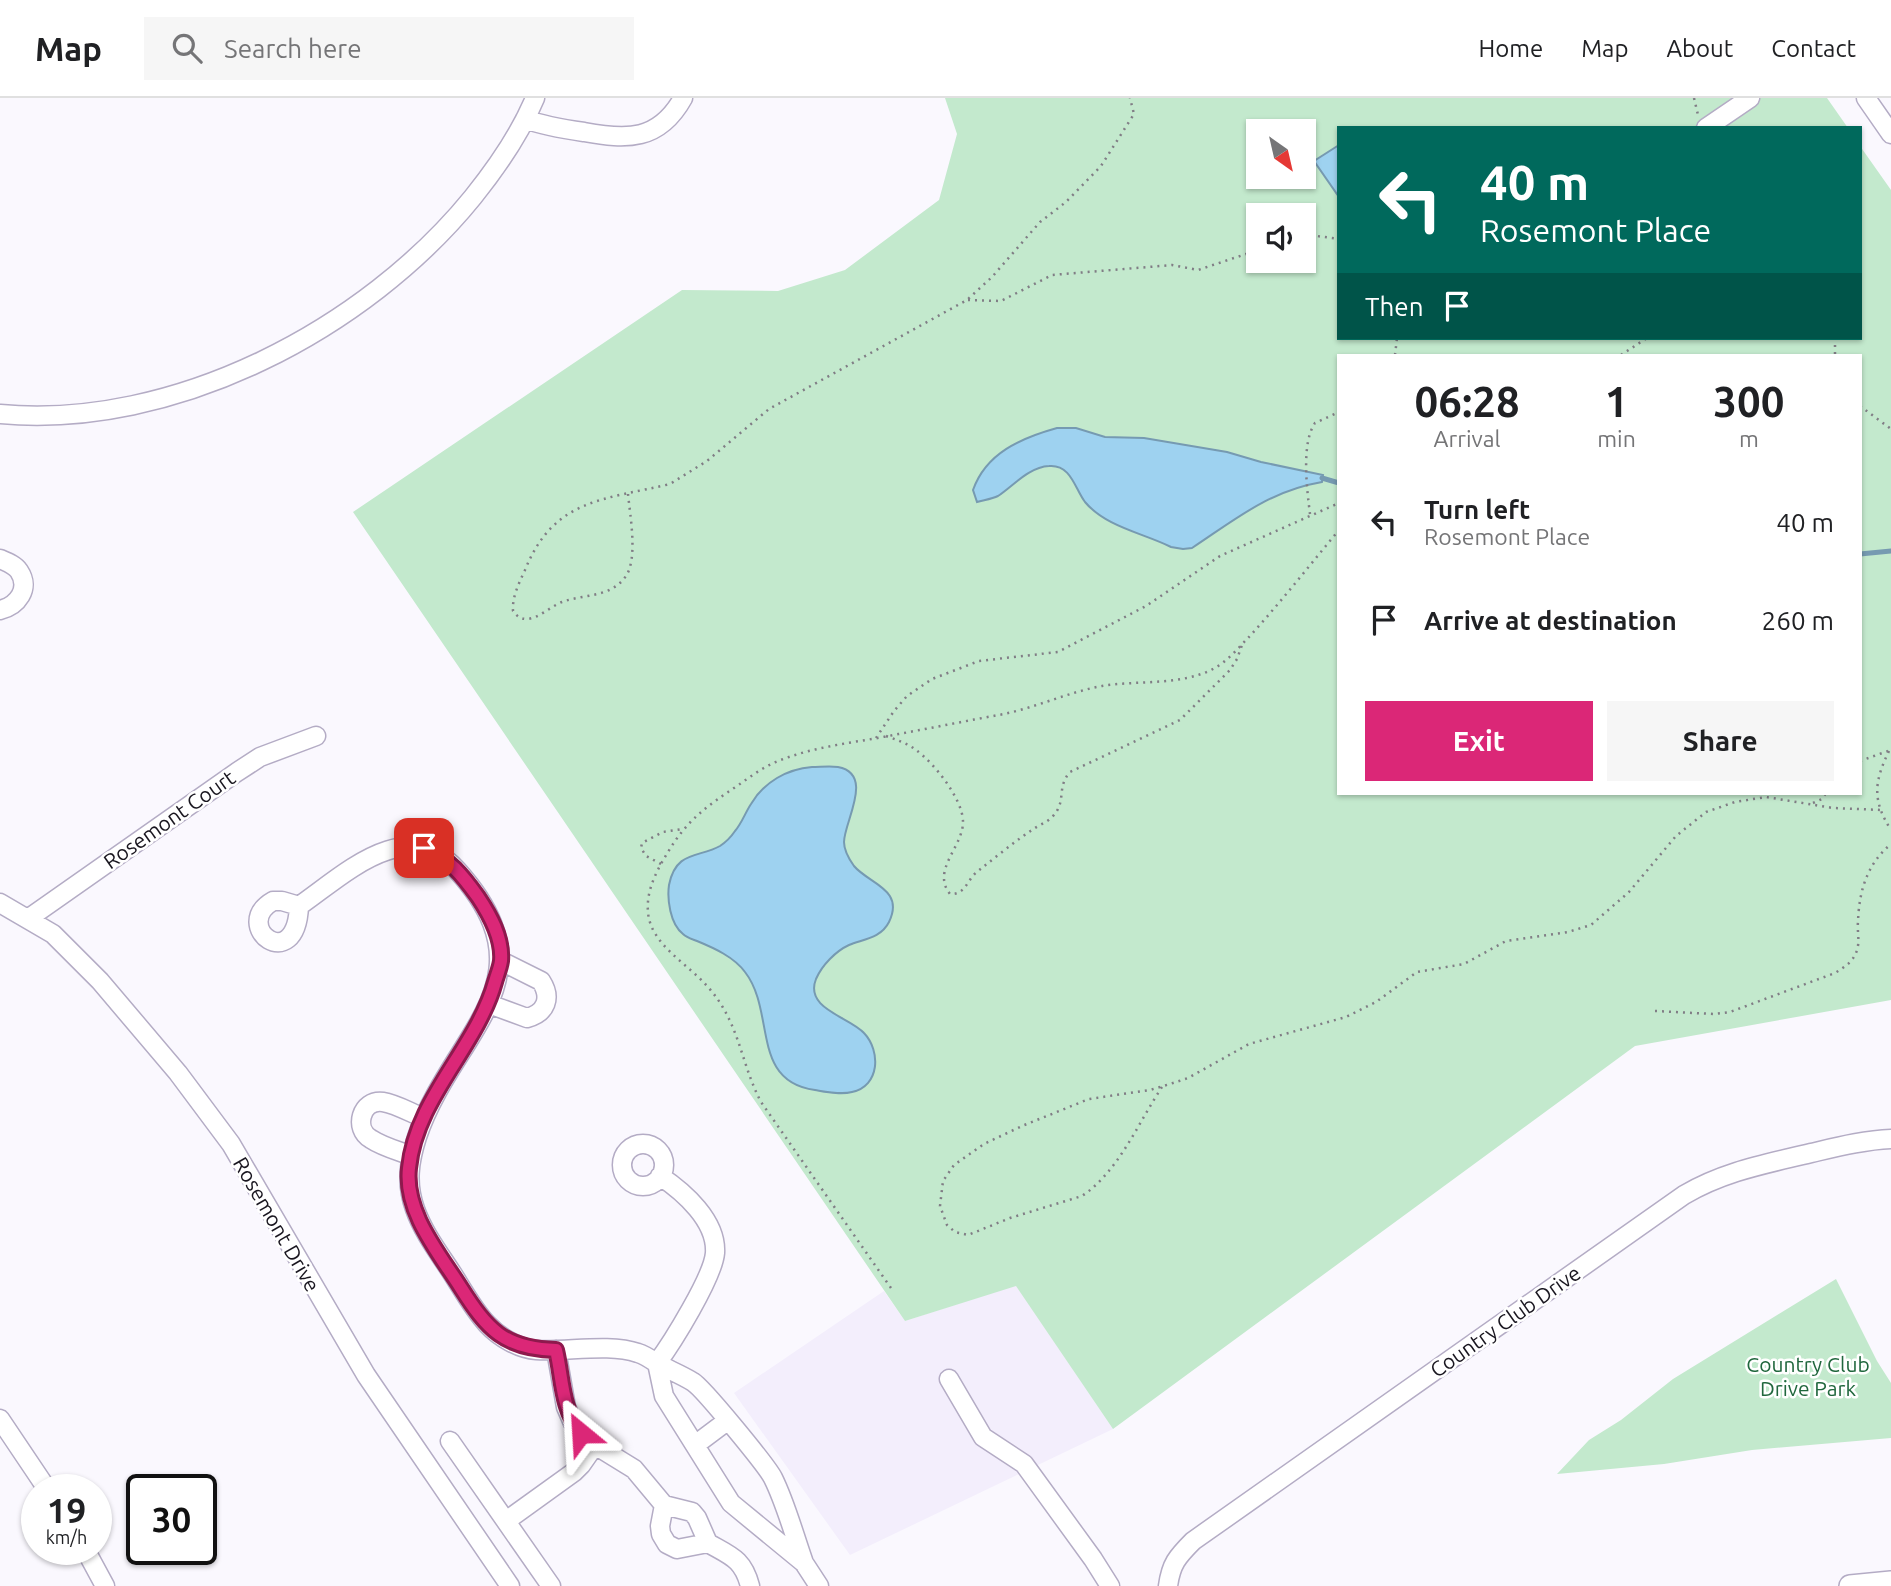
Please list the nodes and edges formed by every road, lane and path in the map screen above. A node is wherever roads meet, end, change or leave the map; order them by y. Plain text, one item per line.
1 (535, 98) edge
2 (683, 98) edge
3 (1129, 98) edge
4 (1750, 98) edge
5 (1866, 98) edge
6 (525, 119) junction
7 (1709, 126) edge
8 (1891, 134) edge
9 (1316, 236) edge
10 (1337, 239) edge
11 (1246, 254) edge
12 (967, 300) junction
13 (1644, 340) edge
14 (1623, 354) edge
15 (1862, 408) edge
16 (1337, 413) edge
17 (0, 414) edge
18 (1891, 429) edge
19 (628, 494) junction
20 (1337, 504) edge
21 (1310, 515) junction
22 (1337, 532) edge
23 (0, 559) edge
24 (0, 610) edge
25 (1243, 643) junction
26 (316, 736) dead end
27 (886, 736) junction
28 (876, 738) junction
29 (1890, 751) edge
30 (1862, 760) edge
31 (1825, 795) edge
32 (1811, 804) junction
33 (1881, 810) junction
34 (683, 829) junction
35 (1891, 830) edge
36 (1891, 844) edge
37 (661, 864) junction
38 (0, 902) edge
39 (299, 906) dead end
40 (29, 918) junction
41 (501, 961) junction
42 (489, 1004) junction
43 (1656, 1011) dead end
44 (1162, 1087) junction
45 (424, 1118) junction
46 (1891, 1139) edge
47 (412, 1156) junction
48 (660, 1177) dead end
49 (891, 1288) dead end
50 (556, 1350) junction
51 (657, 1363) junction
52 (949, 1379) dead end
53 (0, 1419) edge
54 (727, 1421) junction
55 (450, 1441) dead end
56 (595, 1445) junction
57 (695, 1445) junction
58 (37, 1474) edge
59 (664, 1505) junction
60 (506, 1521) junction
61 (708, 1543) junction
62 (804, 1563) junction
63 (94, 1565) edge
64 (1891, 1582) edge
65 (105, 1586) edge
66 (510, 1586) edge
67 (551, 1586) edge
68 (750, 1586) edge
69 (819, 1586) edge
70 (1110, 1586) edge
71 (1168, 1586) edge
72 (1850, 1586) edge

1 - 6 street
2 - 6 street
3 - 12 path
4 - 7 street
5 - 8 street
6 - 17 street
9 - 10 path
11 - 12 path
12 - 19 path
13 - 14 path
15 - 18 path
16 - 21 path
19 - 19 path
20 - 21 path
21 - 28 path
22 - 25 path
23 - 24 street
25 - 27 path
25 - 27 path
26 - 40 street, Rosemont Court
27 - 28 path
28 - 34 path
29 - 30 path
29 - 33 path
31 - 32 path
32 - 33 path
32 - 44 path
33 - 35 path
34 - 37 path
34 - 37 path
36 - 43 path
37 - 49 path
38 - 40 street, Rosemont Drive
39 - 41 street
40 - 66 street, Rosemont Drive
41 - 42 street
41 - 42 street
42 - 45 street
44 - 44 path
45 - 47 street
45 - 47 street
46 - 71 street, Country Club Drive
47 - 50 street
48 - 51 street
50 - 51 street
50 - 56 street
51 - 54 street
51 - 57 street
52 - 70 street
53 - 58 street
54 - 57 street
54 - 62 street
55 - 60 street
56 - 59 street
56 - 60 street
57 - 62 street
59 - 61 street
59 - 61 street
60 - 67 street
61 - 68 street
62 - 69 street
63 - 65 street
64 - 72 main road

